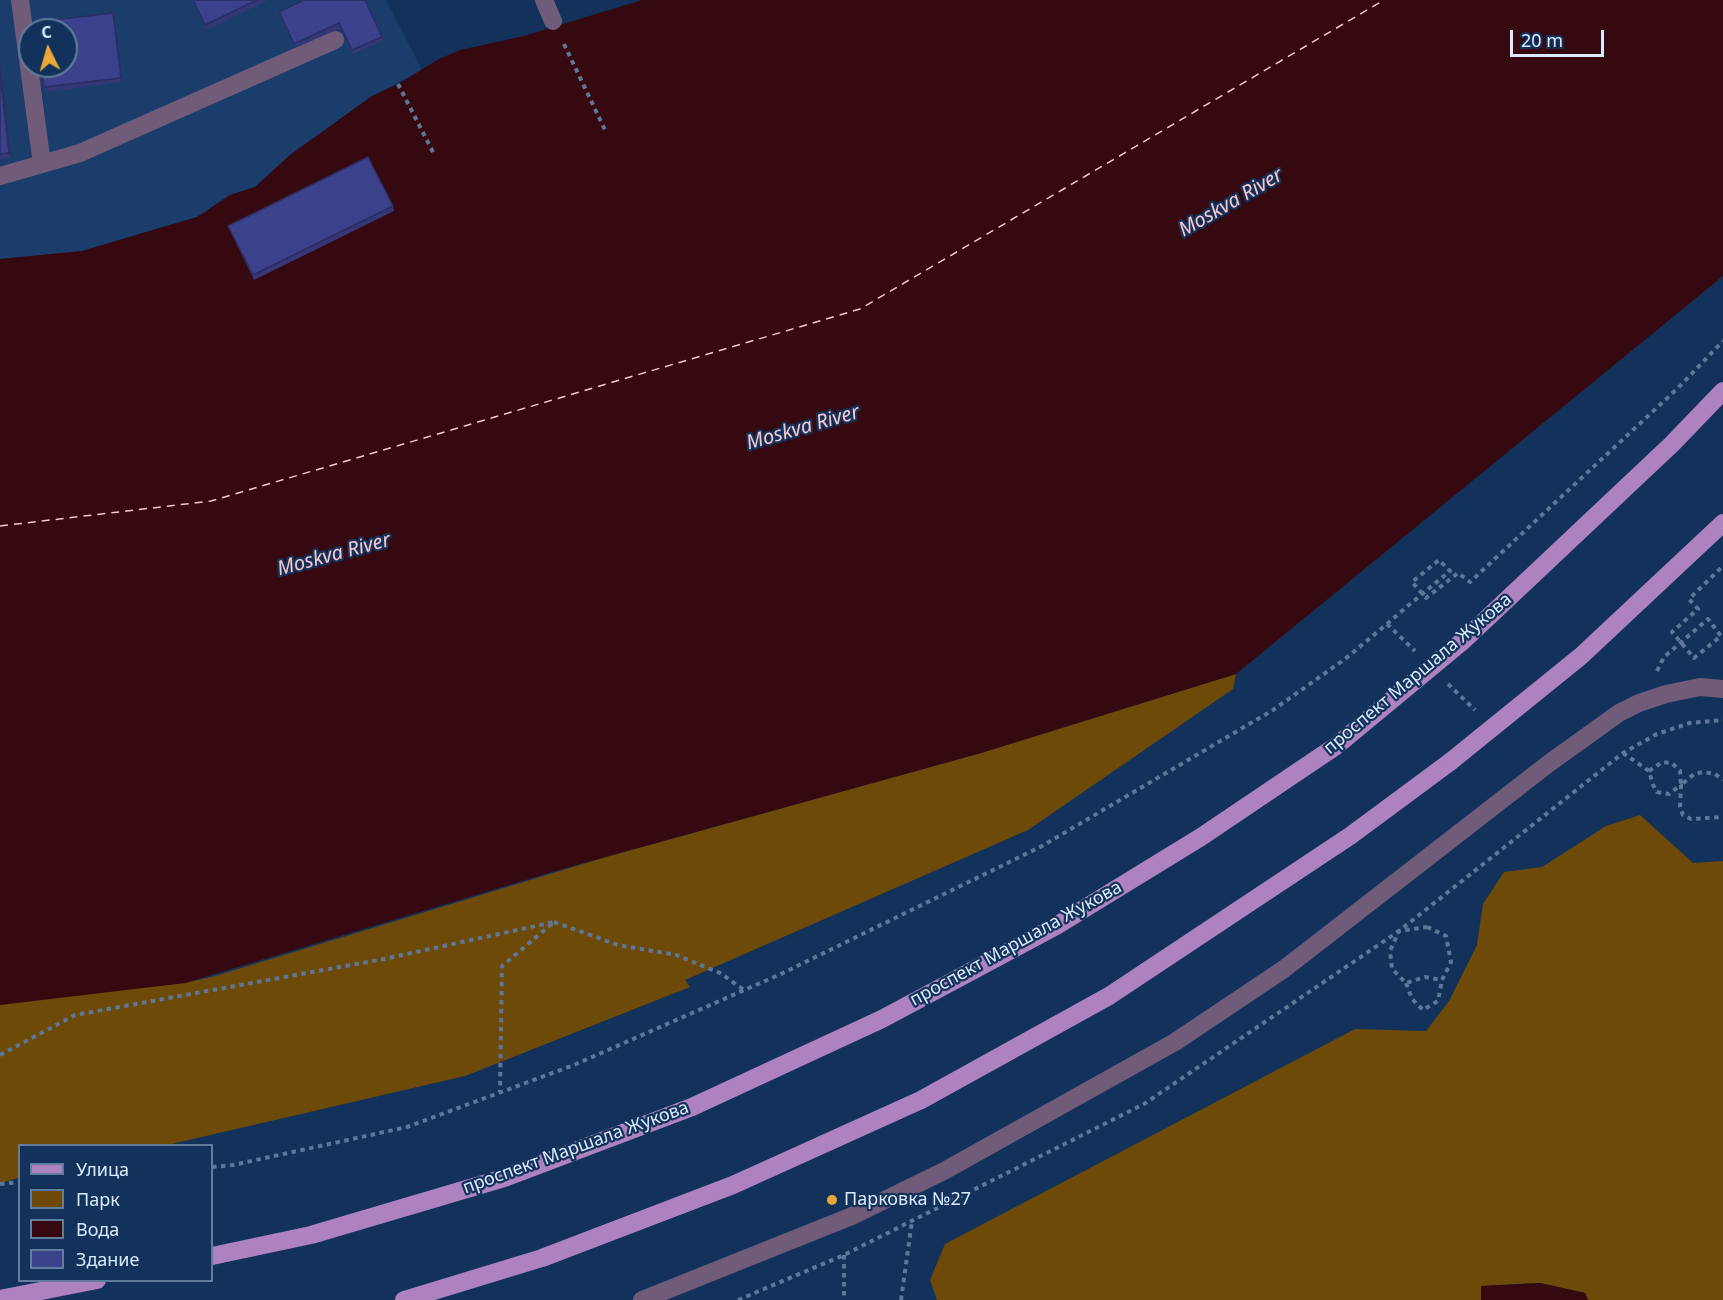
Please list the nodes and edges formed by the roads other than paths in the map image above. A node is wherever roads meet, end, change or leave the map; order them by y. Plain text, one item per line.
1 (20, 0) edge
2 (544, 0) edge
3 (553, 21) road end
4 (335, 40) dead end
5 (42, 164) junction
6 (0, 176) edge
7 (1723, 391) edge
8 (1723, 523) edge
9 (1723, 689) edge
10 (213, 1256) edge
11 (92, 1282) edge
12 (0, 1299) edge
13 (404, 1300) edge
14 (642, 1300) edge

1 - 5 street
2 - 3 street
4 - 5 street
5 - 6 street
7 - 10 main road, проспект Маршала Жукова, bridge
8 - 13 main road, bridge
9 - 14 street
11 - 12 main road

